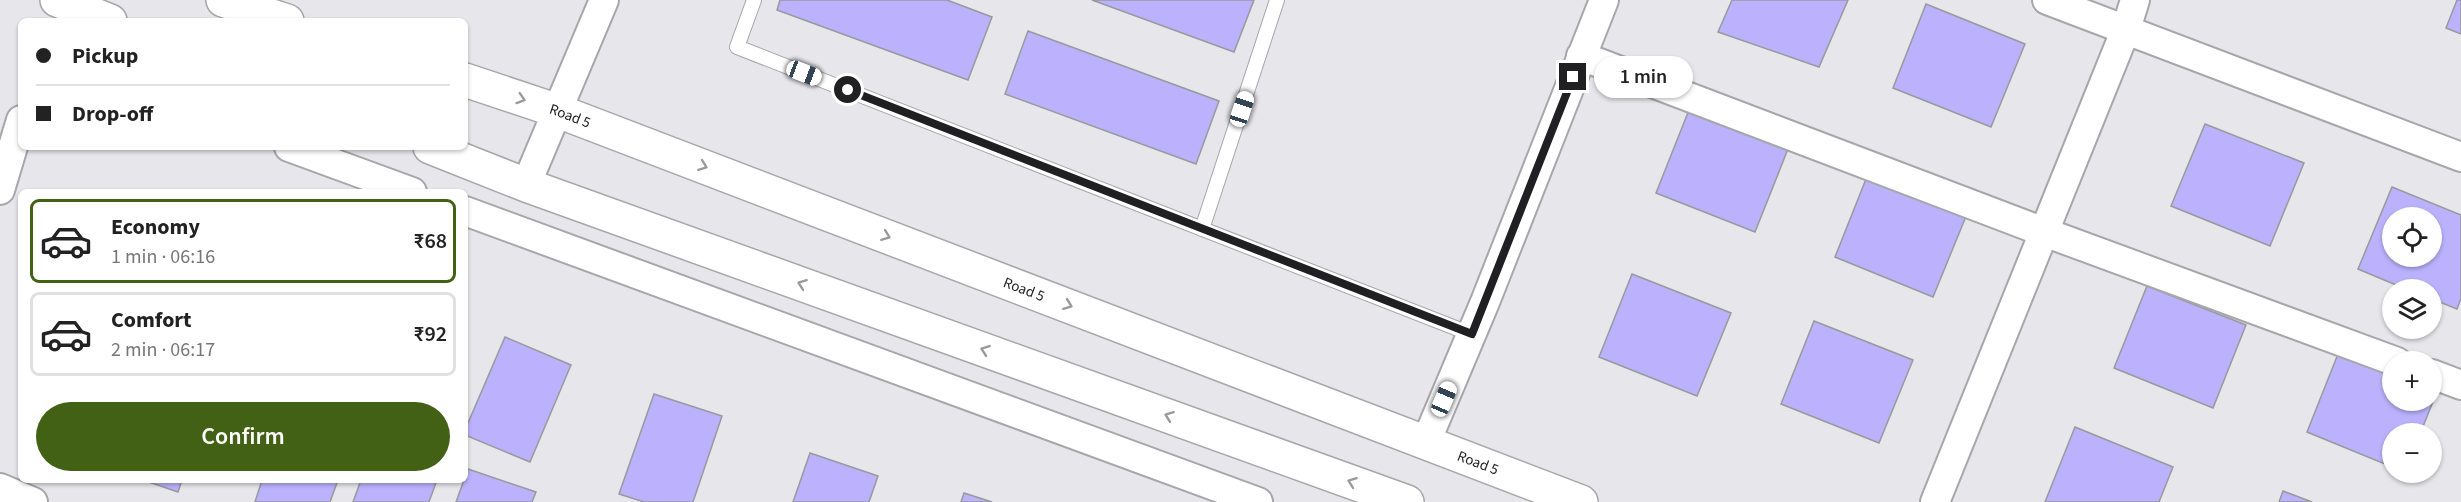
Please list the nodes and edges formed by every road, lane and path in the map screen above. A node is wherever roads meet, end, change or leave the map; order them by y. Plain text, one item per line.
1 (223, 0) edge
2 (604, 0) edge
3 (754, 0) edge
4 (1277, 0) edge
5 (1604, 0) edge
6 (2047, 0) edge
7 (2135, 0) edge
8 (57, 6) edge
9 (99, 18) edge
10 (277, 18) edge
11 (2126, 29) junction
12 (1581, 56) junction
13 (468, 81) edge
14 (558, 111) junction
15 (18, 130) edge
16 (297, 150) edge
17 (438, 150) edge
18 (2461, 157) edge
19 (526, 185) junction
20 (404, 189) edge
21 (0, 190) edge
22 (468, 212) edge
23 (1202, 229) junction
24 (2044, 232) junction
25 (1472, 334) junction
26 (2382, 356) edge
27 (2442, 378) edge
28 (2461, 385) edge
29 (1426, 442) junction
30 (0, 488) edge
31 (33, 502) edge
32 (1258, 502) edge
33 (1407, 502) edge
34 (1581, 502) edge
35 (1935, 502) edge

1 - 10 street
2 - 14 street
3 - 23 lane
4 - 23 lane
5 - 12 street
6 - 11 street
7 - 11 street
8 - 9 street
11 - 18 street
11 - 24 street
12 - 24 street
12 - 25 street
13 -> 14 street, Road 5
14 - 19 street
14 -> 29 street, Road 5
15 - 21 street
16 - 20 street
17 - 19 street
33 -> 19 street
22 - 32 street
23 - 25 lane
24 - 26 street
24 - 35 street
25 - 29 street
27 - 28 street
29 - 34 street, Road 5
30 - 31 street

